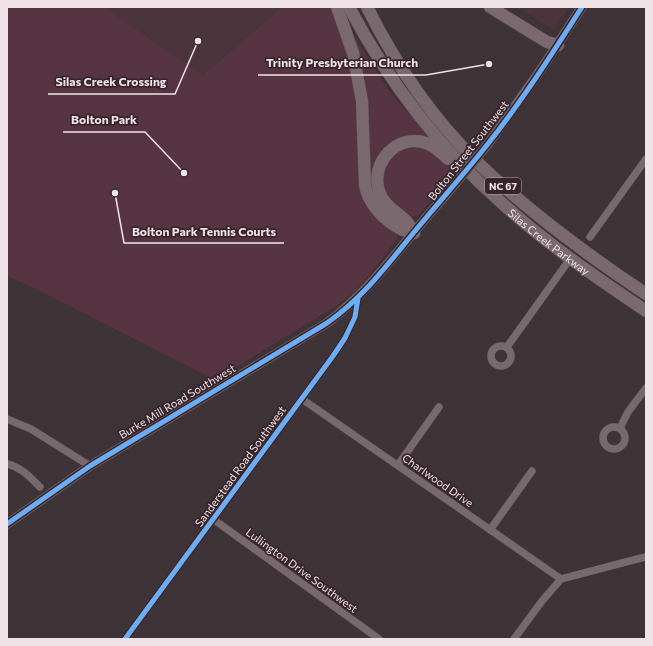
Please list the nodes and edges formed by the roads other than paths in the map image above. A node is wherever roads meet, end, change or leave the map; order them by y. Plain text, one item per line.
1 (337, 7) edge
2 (349, 7) edge
3 (367, 7) edge
4 (374, 7) edge
5 (490, 7) edge
6 (503, 7) edge
7 (582, 7) edge
8 (558, 44) junction
9 (388, 48) junction
10 (646, 159) edge
11 (503, 204) junction
12 (414, 232) junction
13 (590, 236) dead end
14 (570, 258) junction
15 (646, 294) edge
16 (358, 298) junction
17 (646, 311) edge
18 (507, 347) dead end
19 (646, 388) edge
20 (302, 399) junction
21 (439, 407) dead end
22 (7, 419) edge
23 (620, 428) dead end
24 (7, 464) edge
25 (90, 466) junction
26 (398, 466) junction
27 (532, 471) dead end
28 (40, 487) dead end
29 (213, 519) junction
30 (7, 524) edge
31 (490, 530) junction
32 (644, 557) dead end
33 (561, 579) junction
34 (125, 639) edge
35 (379, 639) edge
36 (514, 639) edge

1 - 12 main road
2 - 11 main road, Silas Creek Parkway / NC 67
3 - 9 main road, Silas Creek Parkway / NC 67
4 - 9 main road
5 - 8 main road
6 - 8 main road
7 - 8 street, Bolton Street Southwest
8 - 12 street, Bolton Street Southwest, bridge
9 - 15 main road, Silas Creek Parkway / NC 67
10 - 13 street
11 - 12 main road
11 - 14 main road, Silas Creek Parkway / NC 67
12 - 16 street, Bolton Street Southwest
14 - 17 main road, Silas Creek Parkway / NC 67
14 - 18 street
16 - 20 street, Sanderstead Road Southwest
16 - 25 street, Burke Mill Road Southwest
19 - 23 street
20 - 26 street, Charlwood Drive
20 - 29 street, Sanderstead Road Southwest
21 - 26 street
22 - 25 street
24 - 28 street
25 - 30 street, Burke Mill Road Southwest
26 - 31 street, Charlwood Drive
27 - 31 street
29 - 34 street, Sanderstead Road Southwest
29 - 35 street, Lullington Drive Southwest
31 - 33 street, Charlwood Drive
32 - 33 street
33 - 36 street

